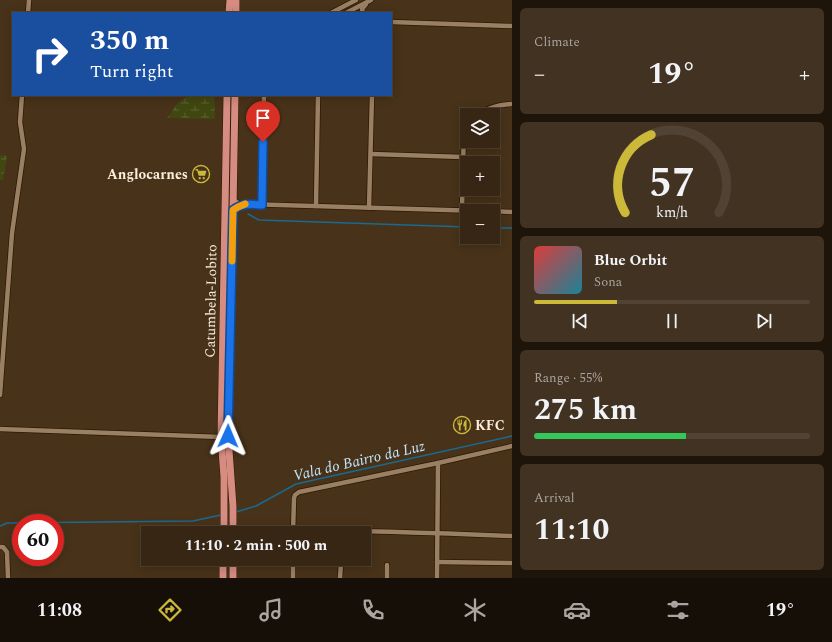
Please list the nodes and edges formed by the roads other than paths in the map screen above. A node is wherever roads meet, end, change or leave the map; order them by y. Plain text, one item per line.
1 (28, 0) edge
2 (230, 0) edge
3 (236, 0) edge
4 (356, 0) edge
5 (370, 1) edge
6 (28, 12) edge
7 (229, 12) edge
8 (236, 12) edge
9 (333, 12) edge
10 (348, 12) edge
11 (362, 12) edge
12 (392, 22) edge
13 (512, 26) edge
14 (22, 96) edge
15 (227, 96) edge
16 (235, 96) edge
17 (264, 96) edge
18 (318, 96) edge
19 (372, 96) edge
20 (512, 104) edge
21 (490, 108) edge
22 (371, 154) junction
23 (460, 157) edge
24 (234, 200) junction
25 (245, 204) junction
26 (262, 205) junction
27 (316, 206) junction
28 (369, 208) junction
29 (233, 210) junction
30 (460, 210) edge
31 (500, 211) edge
32 (512, 212) edge
33 (0, 395) edge
34 (0, 429) edge
35 (221, 437) junction
36 (512, 446) edge
37 (438, 463) junction
38 (224, 526) edge
39 (233, 526) edge
40 (293, 526) edge
41 (371, 532) edge
42 (438, 533) junction
43 (512, 536) edge
44 (0, 547) edge
45 (437, 562) junction
46 (512, 563) edge
47 (387, 565) dead end
48 (223, 566) edge
49 (233, 566) edge
50 (293, 566) edge
51 (341, 566) edge
52 (8, 578) edge
53 (223, 578) edge
54 (233, 578) edge
55 (292, 578) edge
56 (340, 578) edge
57 (387, 578) edge
58 (437, 578) edge

1 - 6 street
2 - 7 main road
3 - 8 main road
4 - 9 street
5 - 10 street
5 - 11 street
12 - 13 street
14 - 33 street
15 - 35 main road, Catumbela-Lobito
16 - 24 main road, Catumbela-Lobito
17 - 26 street
18 - 27 street
19 - 22 street
20 - 21 street
22 - 23 street
22 - 28 street
24 - 25 street
24 - 29 main road, Catumbela-Lobito
25 - 26 street
25 - 29 street
26 - 27 street
27 - 28 street
28 - 30 street
29 - 39 main road, Catumbela-Lobito
31 - 32 street
34 - 35 street
35 - 38 main road, Catumbela-Lobito
36 - 37 street
37 - 40 street
37 - 42 street
41 - 42 street
42 - 43 street
42 - 45 street
44 - 52 street
45 - 46 street
45 - 58 street
47 - 57 street
48 - 53 main road
49 - 54 main road
50 - 55 street
51 - 56 street

